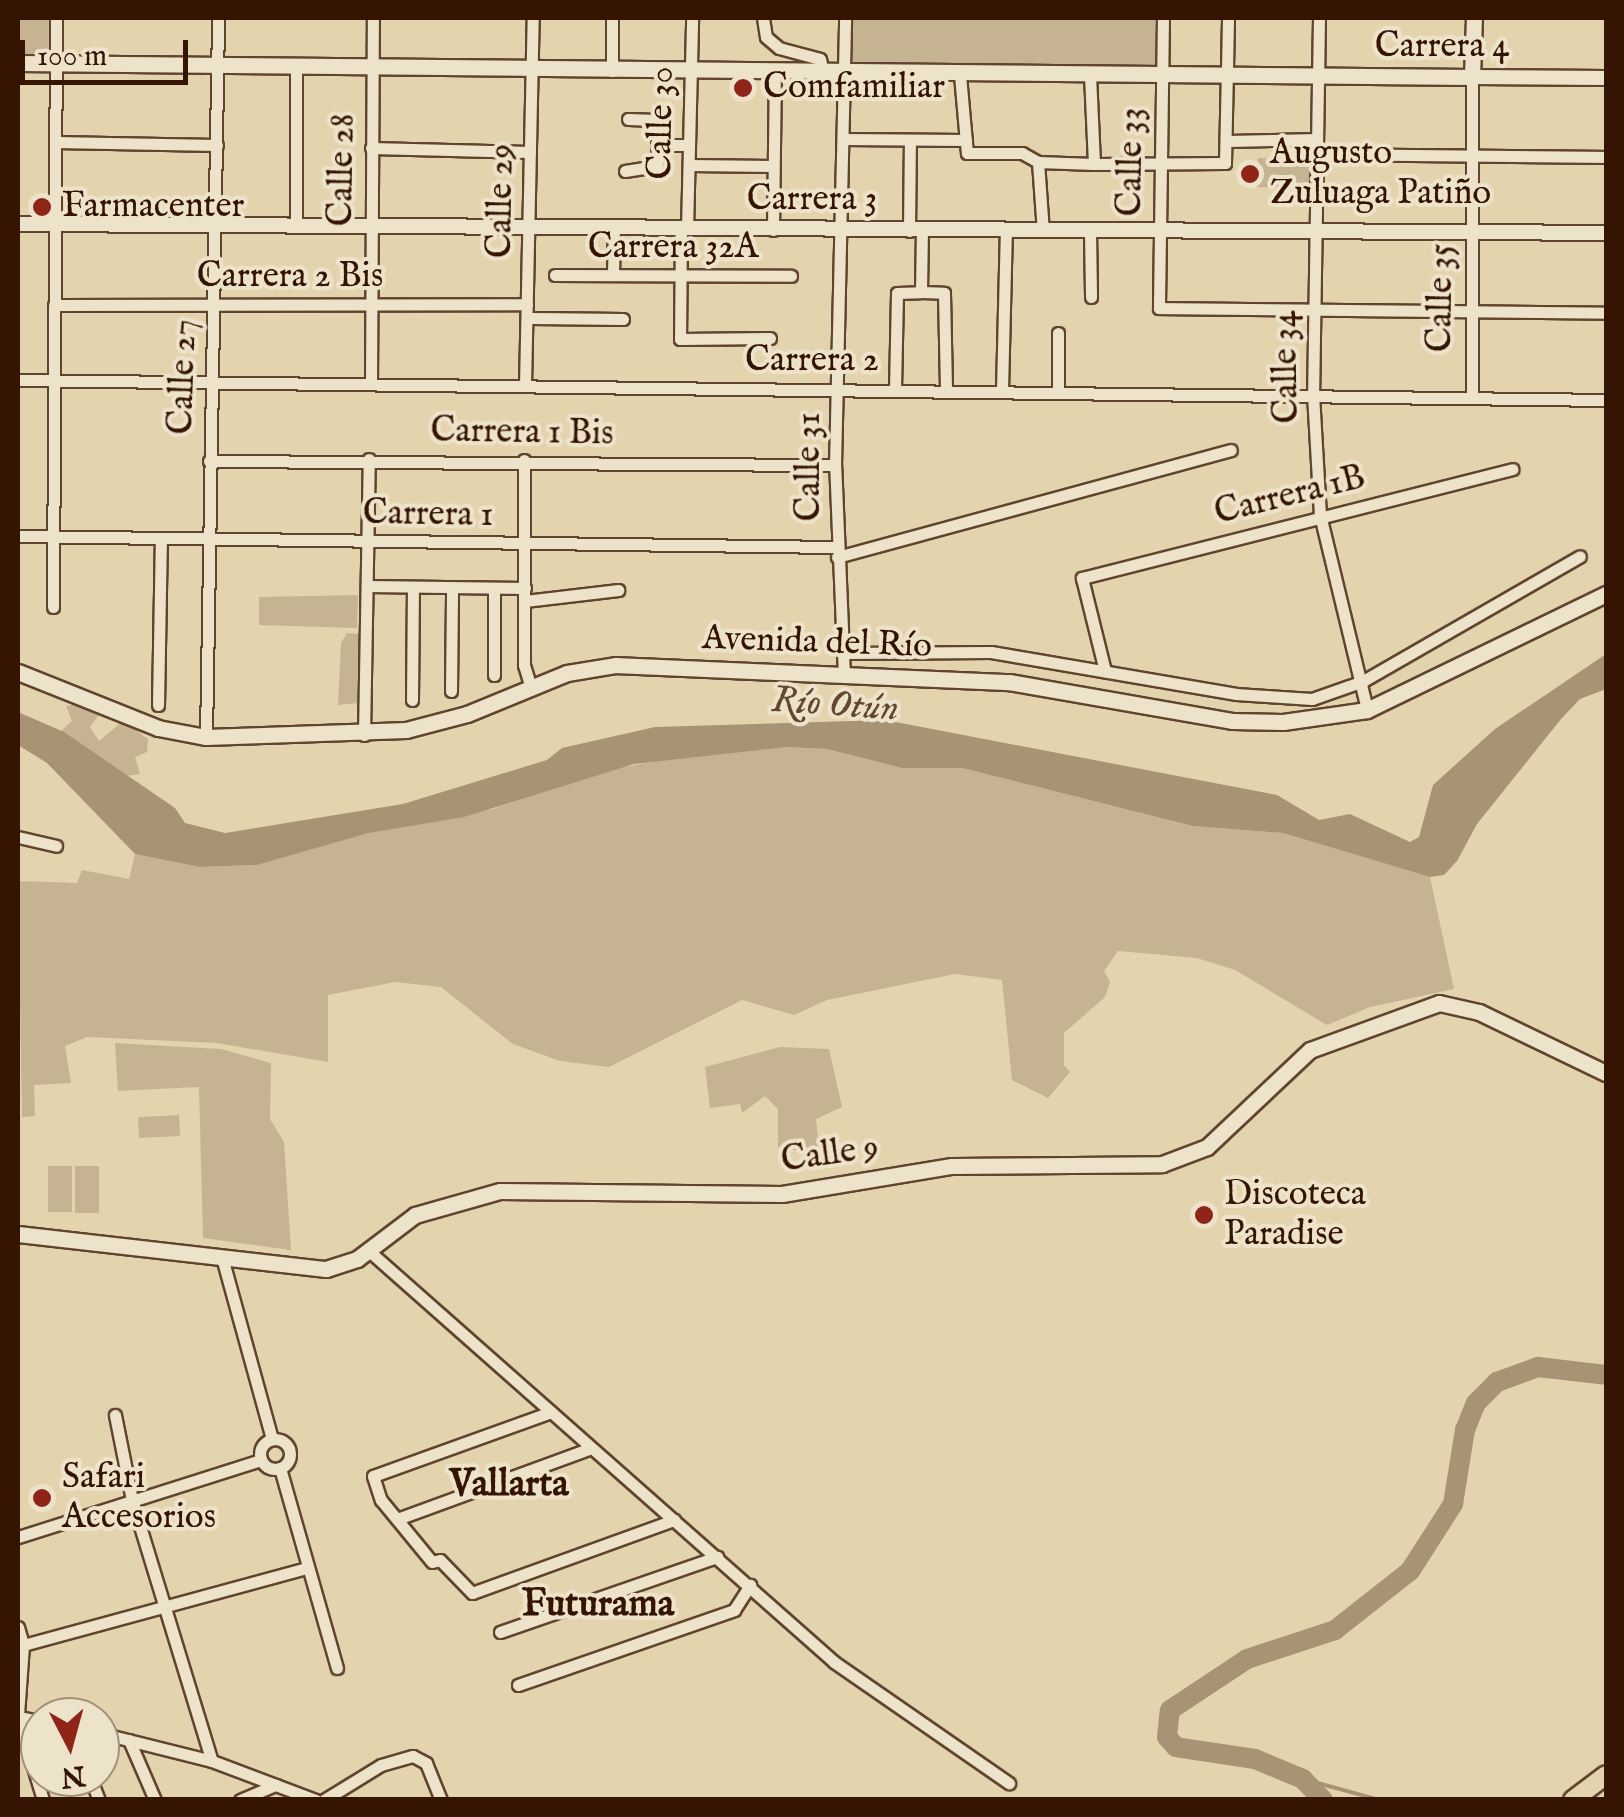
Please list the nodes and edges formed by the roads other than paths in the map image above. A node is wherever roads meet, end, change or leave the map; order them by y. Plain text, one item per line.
1 (56, 18) edge
2 (218, 18) edge
3 (373, 18) edge
4 (533, 18) edge
5 (612, 18) edge
6 (692, 18) edge
7 (763, 18) edge
8 (845, 18) edge
9 (1162, 18) edge
10 (1228, 18) edge
11 (1319, 18) edge
12 (1474, 18) edge
13 (18, 63) edge
14 (55, 64) junction
15 (218, 66) junction
16 (296, 66) junction
17 (372, 68) junction
18 (532, 69) junction
19 (612, 71) junction
20 (692, 72) junction
21 (775, 73) junction
22 (824, 74) junction
23 (845, 74) junction
24 (960, 74) junction
25 (1090, 75) junction
26 (1161, 76) junction
27 (1228, 76) junction
28 (1318, 76) junction
29 (1472, 77) junction
30 (1606, 78) edge
31 (628, 120) dead end
32 (844, 139) junction
33 (1317, 139) junction
34 (910, 141) junction
35 (1228, 141) junction
36 (55, 142) junction
37 (216, 145) junction
38 (658, 145) junction
39 (689, 145) junction
40 (967, 147) junction
41 (370, 148) junction
42 (530, 152) junction
43 (1316, 154) junction
44 (1472, 156) junction
45 (1606, 156) edge
46 (1038, 162) junction
47 (1094, 164) junction
48 (689, 165) junction
49 (774, 166) junction
50 (1160, 167) junction
51 (625, 171) dead end
52 (18, 224) edge
53 (54, 224) junction
54 (215, 226) junction
55 (296, 226) junction
56 (369, 228) junction
57 (529, 228) junction
58 (614, 229) junction
59 (684, 230) junction
60 (772, 230) junction
61 (842, 230) junction
62 (1315, 230) junction
63 (916, 231) junction
64 (1006, 231) junction
65 (1043, 231) junction
66 (1090, 231) junction
67 (1158, 231) junction
68 (1473, 232) junction
69 (1606, 233) edge
70 (555, 275) dead end
71 (613, 275) junction
72 (680, 276) junction
73 (791, 276) dead end
74 (921, 292) junction
75 (1090, 297) dead end
76 (368, 304) junction
77 (527, 304) junction
78 (54, 305) junction
79 (214, 305) junction
80 (1314, 309) junction
81 (1471, 310) junction
82 (1606, 313) edge
83 (527, 318) junction
84 (623, 319) dead end
85 (1058, 333) dead end
86 (770, 338) dead end
87 (18, 380) edge
88 (54, 381) junction
89 (212, 381) junction
90 (371, 384) junction
91 (525, 386) junction
92 (838, 388) junction
93 (895, 389) junction
94 (946, 390) junction
95 (1002, 390) junction
96 (1058, 390) junction
97 (1313, 394) junction
98 (1472, 398) junction
99 (1606, 400) edge
100 (1231, 450) dead end
101 (369, 459) junction
102 (524, 460) junction
103 (209, 461) junction
104 (835, 466) junction
105 (1512, 469) dead end
106 (1320, 515) junction
107 (18, 536) edge
108 (52, 537) junction
109 (161, 538) junction
110 (210, 539) junction
111 (368, 541) junction
112 (524, 544) junction
113 (837, 552) junction
114 (1580, 556) dead end
115 (368, 586) junction
116 (413, 586) junction
117 (452, 587) junction
118 (494, 588) junction
119 (618, 590) dead end
120 (1606, 594) edge
121 (525, 595) junction
122 (53, 607) dead end
123 (843, 653) junction
124 (1104, 670) junction
125 (18, 672) edge
126 (494, 674) dead end
127 (844, 676) junction
128 (1363, 681) junction
129 (531, 688) junction
130 (451, 691) dead end
131 (412, 700) dead end
132 (158, 705) dead end
133 (1367, 710) junction
134 (364, 735) junction
135 (206, 738) junction
136 (18, 837) edge
137 (56, 846) dead end
138 (1606, 1074) edge
139 (18, 1234) edge
140 (369, 1251) junction
141 (223, 1261) junction
142 (551, 1412) junction
143 (115, 1415) dead end
144 (272, 1440) junction
145 (592, 1448) junction
146 (261, 1460) junction
147 (280, 1468) junction
148 (132, 1500) junction
149 (400, 1518) junction
150 (674, 1520) junction
151 (18, 1537) edge
152 (716, 1557) junction
153 (307, 1568) junction
154 (750, 1585) junction
155 (166, 1605) junction
156 (18, 1628) edge
157 (500, 1632) dead end
158 (23, 1645) junction
159 (337, 1668) dead end
160 (518, 1686) dead end
161 (18, 1716) edge
162 (120, 1738) edge
163 (129, 1740) junction
164 (212, 1761) junction
165 (1606, 1774) edge
166 (1009, 1783) dead end
167 (276, 1785) junction
168 (155, 1800) edge
169 (240, 1800) edge
170 (320, 1800) edge
171 (441, 1800) edge
172 (1573, 1800) edge

1 - 14 street
2 - 15 street, Calle 27
3 - 17 street, Calle 28
4 - 18 street, Calle 29
5 - 19 street
6 - 20 street, Calle 30
7 - 22 street
8 - 23 street, Calle 31
9 - 26 street, Calle 33
10 - 27 street
11 - 28 street, Calle 34
12 - 29 main road, Calle 35
13 - 14 main road, Carrera 4
14 - 15 main road, Carrera 4
14 - 36 street
15 - 16 main road, Carrera 4
15 - 37 street, Calle 27
16 - 17 main road, Carrera 4
16 - 55 street
17 - 18 main road, Carrera 4
17 - 41 street, Calle 28
18 - 19 main road, Carrera 4
18 - 42 street, Calle 29
19 - 20 main road, Carrera 4
20 - 21 main road, Carrera 4
20 - 39 street, Calle 30
21 - 22 main road, Carrera 4
21 - 49 street
22 - 23 main road, Carrera 4
23 - 24 main road, Carrera 4
23 - 32 street, Calle 31
24 - 25 main road, Carrera 4
24 - 40 street
25 - 26 main road, Carrera 4
25 - 47 street
26 - 27 main road, Carrera 4
26 - 50 street, Calle 33
27 - 28 main road, Carrera 4
27 - 35 street
28 - 29 main road, Carrera 4
28 - 33 street, Calle 34
29 - 30 street, Carrera 4
29 - 44 street, Calle 35
31 - 38 street
32 - 34 street
32 - 61 street, Calle 31
33 - 35 street
33 - 43 street, Calle 34
34 - 40 street
34 - 63 street
35 - 50 street
36 - 37 street
36 - 53 street
37 - 54 street, Calle 27
38 - 39 street
38 - 51 street
39 - 48 street, Calle 30
40 - 46 street
41 - 42 street
41 - 56 street, Calle 28
42 - 57 street, Calle 29
43 - 44 street
43 - 62 street, Calle 34
44 - 45 street
44 - 68 street, Calle 35
46 - 47 street
46 - 65 street
47 - 50 street
48 - 49 street
48 - 59 street, Calle 30
49 - 60 street
50 - 67 street, Calle 33
52 - 53 street, Carrera 3
53 - 54 street, Carrera 3
53 - 78 street
54 - 55 street, Carrera 3
54 - 79 street, Calle 27
55 - 56 street, Carrera 3
56 - 57 street, Carrera 3
56 - 76 street, Calle 28
57 - 58 street, Carrera 3
57 - 77 street, Calle 29
58 - 59 street, Carrera 3
58 - 71 street
59 - 60 street, Carrera 3
59 - 72 street, Calle 30
60 - 61 street, Carrera 3
61 - 63 street, Carrera 3
61 - 92 street, Calle 31
62 - 67 street, Carrera 3
62 - 68 street, Carrera 3
62 - 80 street, Calle 34
63 - 64 street, Carrera 3
63 - 74 street
64 - 65 street, Carrera 3
64 - 95 street
65 - 66 street, Carrera 3
66 - 67 street, Carrera 3
66 - 75 street
67 - 80 street, Calle 33
68 - 69 street, Carrera 3
68 - 81 street, Calle 35
70 - 71 street, Carrera 32A
71 - 72 street, Carrera 32A
72 - 73 street, Carrera 32A
72 - 86 street, Calle 30
74 - 93 street
74 - 94 street
76 - 77 street, Carrera 2 Bis
76 - 79 street, Carrera 2 Bis
76 - 90 street, Calle 28
77 - 83 street, Calle 29
78 - 79 street, Carrera 2 Bis
78 - 88 street
79 - 89 street, Calle 27
80 - 81 street
80 - 97 street, Calle 34
81 - 82 street
81 - 98 street, Calle 35
83 - 84 street
83 - 91 street, Calle 29
85 - 96 street
87 - 88 street, Carrera 2
88 - 89 street, Carrera 2
88 - 108 street
89 - 90 street, Carrera 2
89 - 103 street, Calle 27
90 - 91 street, Carrera 2
91 - 92 street, Carrera 2
92 - 93 street, Carrera 2
92 - 104 street, Calle 31
93 - 94 street, Carrera 2
94 - 95 street, Carrera 2
95 - 96 street, Carrera 2
96 - 97 street, Carrera 2
97 - 98 street, Carrera 2
97 - 106 street, Calle 34
98 - 99 street, Carrera 2
100 - 113 street, Carrera 1
101 - 102 street, Carrera 1 Bis
101 - 103 street, Carrera 1 Bis
101 - 111 street
102 - 104 street, Carrera 1 Bis
102 - 112 street
103 - 110 street, Calle 27
104 - 113 street, Calle 31
105 - 106 street, Carrera 1B
106 - 124 street, Carrera 1B
106 - 128 street, Calle 34
107 - 108 street, Carrera 1
108 - 109 street, Carrera 1
108 - 122 street
109 - 110 street, Carrera 1
109 - 132 street
110 - 111 street, Carrera 1
110 - 135 street, Calle 27
111 - 112 street, Carrera 1
111 - 115 street
112 - 113 street, Carrera 1
112 - 121 street
113 - 123 street, Calle 31
114 - 128 street
115 - 116 street
115 - 134 street
116 - 117 street
116 - 131 street
117 - 118 street
117 - 130 street
118 - 121 street
118 - 126 street
119 - 121 street
120 - 133 main road, Avenida del Río
121 - 129 street
123 - 124 street
123 - 127 street, Calle 31
124 - 128 street
125 - 135 main road, Avenida del Río
127 - 129 main road, Avenida del Río
127 - 133 main road, Avenida del Río
128 - 133 street, Calle 34
129 - 134 main road, Avenida del Río
134 - 135 main road, Avenida del Río
136 - 137 street
138 - 140 main road, Calle 9
139 - 141 main road, Calle 9
140 - 141 main road, Calle 9
140 - 142 street
141 - 144 street
142 - 145 street
142 - 149 street
143 - 148 street
144 - 146 street
144 - 147 street
145 - 149 street
145 - 150 street
146 - 147 street
146 - 148 street
147 - 153 street
148 - 151 street
148 - 155 street
149 - 150 street
150 - 152 street
152 - 154 street
152 - 157 street
153 - 155 street
153 - 159 street
154 - 160 street
154 - 166 street
155 - 158 street
155 - 164 street
156 - 158 street
158 - 161 street
162 - 163 street
163 - 164 street
163 - 168 street
164 - 167 street
165 - 172 highway
167 - 169 street
167 - 170 street
170 - 171 street

